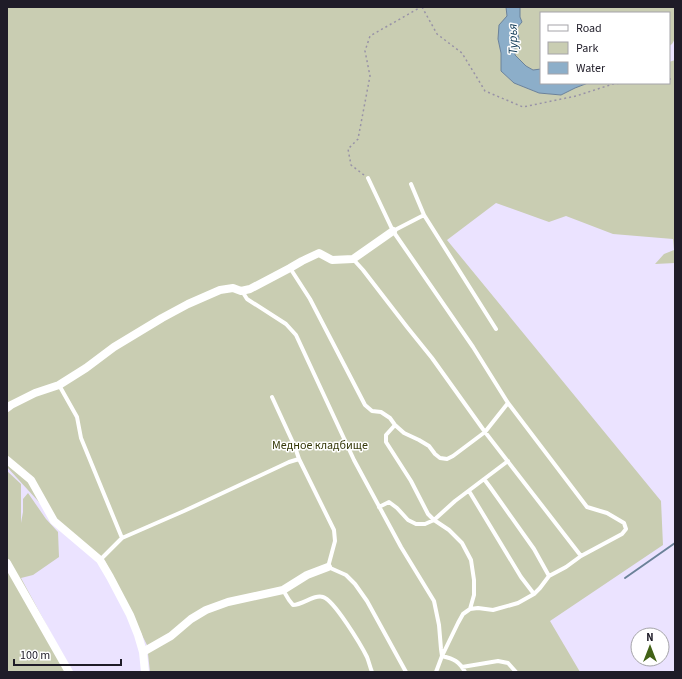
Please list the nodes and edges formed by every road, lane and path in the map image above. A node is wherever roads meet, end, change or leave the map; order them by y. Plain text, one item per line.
1 (422, 7) edge
2 (613, 84) edge
3 (368, 178) joint
4 (411, 184) dead end
5 (424, 215) junction
6 (393, 232) junction
7 (353, 259) junction
8 (290, 268) junction
9 (241, 291) junction
10 (496, 329) dead end
11 (59, 385) junction
12 (272, 397) dead end
13 (508, 403) junction
14 (7, 408) edge
15 (395, 426) junction
16 (485, 432) junction
17 (300, 459) junction
18 (7, 460) edge
19 (508, 461) junction
20 (484, 480) junction
21 (469, 491) junction
22 (378, 506) junction
23 (434, 520) junction
24 (122, 538) junction
25 (581, 556) junction
26 (100, 560) junction
27 (328, 567) junction
28 (8, 569) edge
29 (549, 576) junction
30 (283, 590) junction
31 (534, 594) junction
32 (470, 609) junction
33 (143, 652) junction
34 (442, 656) junction
35 (462, 667) junction
36 (69, 672) edge
37 (145, 672) edge
38 (372, 672) edge
39 (406, 672) edge
40 (436, 672) edge
41 (465, 672) edge
42 (516, 672) edge

1 - 2 path
1 - 3 path
3 - 6 lane
4 - 5 lane
5 - 6 lane
5 - 10 lane
6 - 7 street
6 - 13 lane
7 - 8 street
7 - 16 lane
8 - 9 street
8 - 15 lane
9 - 11 street
9 - 22 lane
11 - 14 street
11 - 24 lane
12 - 17 lane
13 - 16 lane
13 - 25 lane
15 - 16 lane
15 - 23 lane
16 - 19 lane
17 - 24 lane
17 - 27 lane
18 - 26 street
19 - 20 lane
19 - 25 lane
20 - 21 lane
20 - 29 lane
21 - 23 lane
21 - 31 lane
22 - 23 lane
22 - 34 lane
23 - 32 lane
24 - 26 lane
25 - 29 lane
26 - 33 street
27 - 30 street
27 - 39 lane
28 - 36 street
29 - 31 lane
30 - 33 street
30 - 38 lane
31 - 32 lane
32 - 34 lane
33 - 37 street
34 - 35 lane
34 - 40 lane
35 - 41 lane
35 - 42 lane

